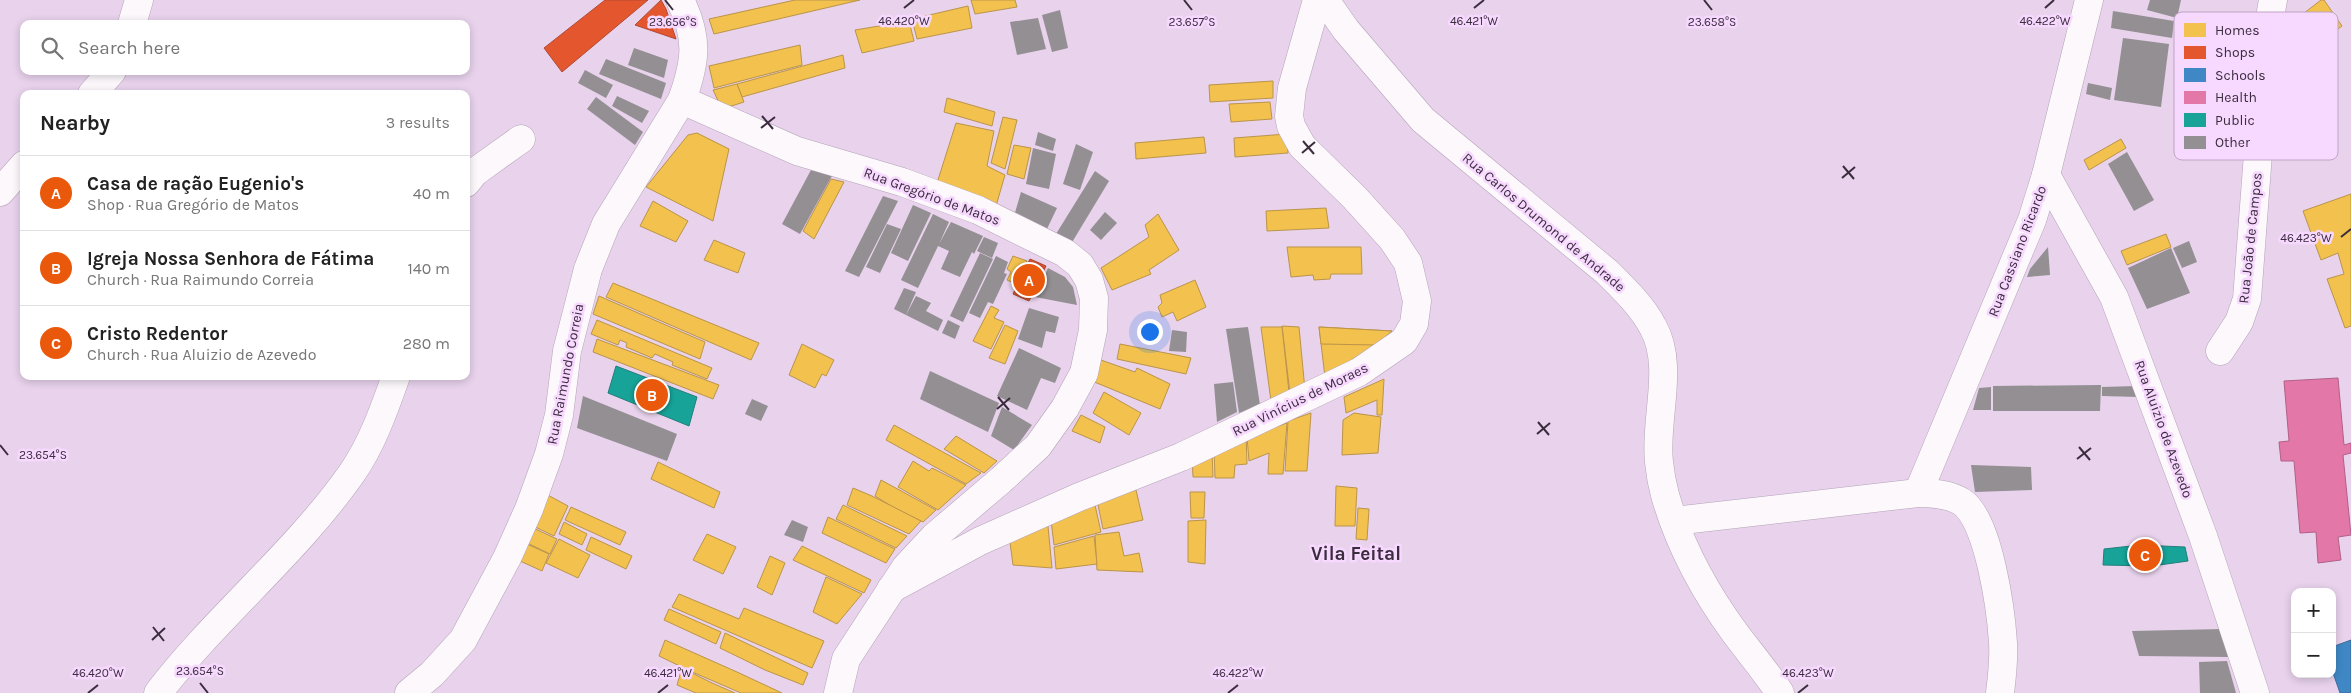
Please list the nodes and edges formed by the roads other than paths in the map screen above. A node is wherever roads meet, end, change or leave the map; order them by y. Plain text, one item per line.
1 (139, 0) edge
2 (680, 0) edge
3 (1317, 0) edge
4 (1325, 0) edge
5 (2089, 0) edge
6 (133, 20) edge
7 (109, 75) edge
8 (95, 90) edge
9 (682, 100) junction
10 (521, 139) dead end
11 (2258, 160) edge
12 (20, 170) edge
13 (2046, 176) junction
14 (470, 178) edge
15 (0, 192) edge
16 (2220, 351) dead end
17 (395, 380) edge
18 (1918, 492) junction
19 (1674, 521) junction
20 (891, 589) junction
21 (158, 693) edge
22 (409, 693) edge
23 (838, 693) edge
24 (1780, 693) edge
25 (2000, 693) edge
26 (2255, 693) edge

1 - 6 street
2 - 9 street, Rua Raimundo Correia
3 - 20 street, Rua Vinícius de Moraes
4 - 19 street, Rua Carlos Drumond de Andrade
5 - 13 street, Rua Cassiano Ricardo
7 - 8 street
9 - 20 street, Rua Gregório de Matos
9 - 22 street, Rua Raimundo Correia
10 - 14 street
11 - 16 street, Rua João de Campos
12 - 15 street
13 - 18 street, Rua Cassiano Ricardo
13 - 26 street, Rua Aluizio de Azevedo
17 - 21 street
18 - 19 street
18 - 25 street
19 - 24 street, Rua Carlos Drumond de Andrade
20 - 23 street, Rua Gregório de Matos

